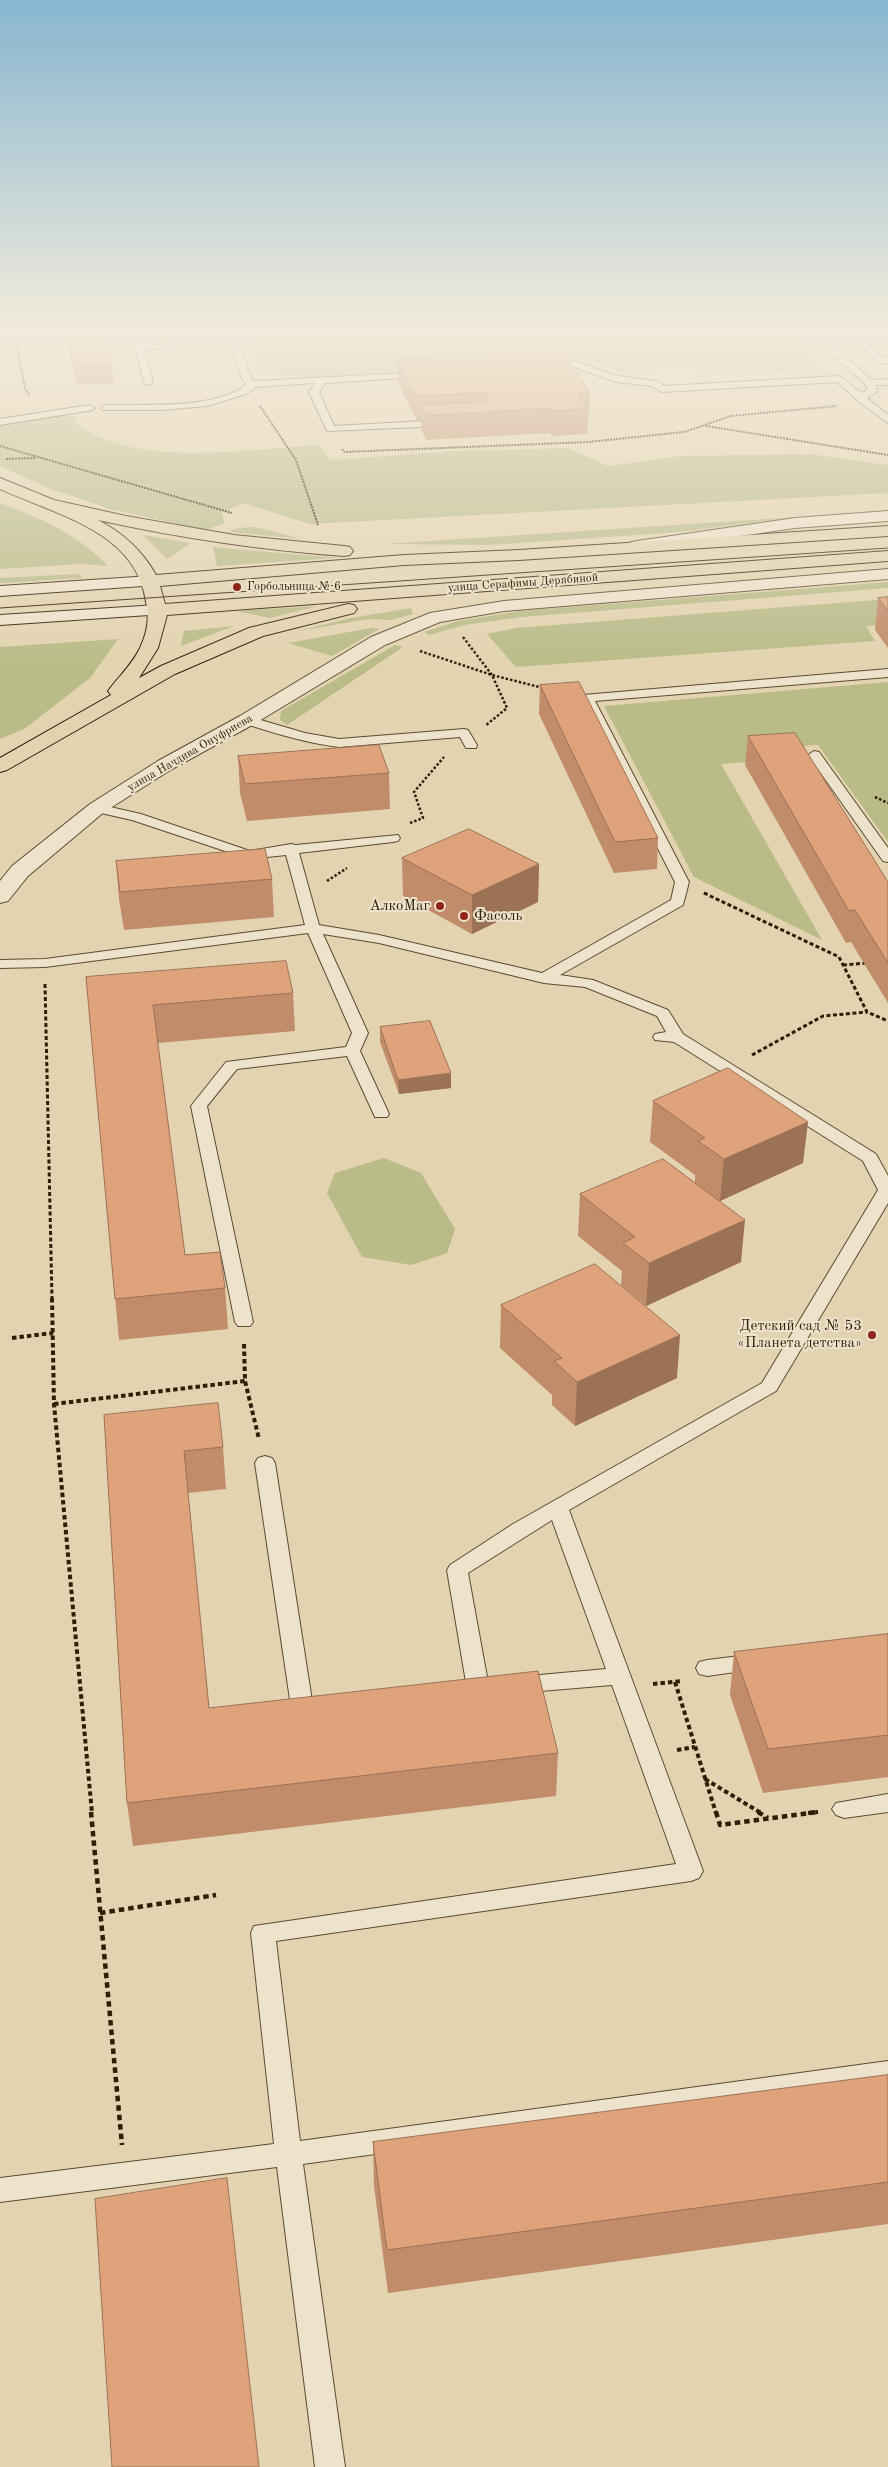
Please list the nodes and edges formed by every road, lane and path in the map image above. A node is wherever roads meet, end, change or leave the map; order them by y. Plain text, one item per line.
1 (284, 441) edge
2 (337, 441) edge
3 (596, 441) edge
4 (800, 441) edge
5 (0, 446) edge
6 (888, 455) edge
7 (38, 458) junction
8 (0, 460) edge
9 (0, 482) edge
10 (0, 488) edge
11 (24, 494) junction
12 (54, 505) junction
13 (233, 514) dead end
14 (888, 516) edge
15 (318, 526) dead end
16 (888, 531) edge
17 (621, 549) junction
18 (519, 555) junction
19 (888, 556) edge
20 (888, 574) edge
21 (151, 581) junction
22 (528, 582) junction
23 (0, 591) edge
24 (158, 610) junction
25 (0, 620) edge
26 (398, 632) joint
27 (462, 634) dead end
28 (415, 649) dead end
29 (888, 673) edge
30 (492, 675) junction
31 (587, 698) junction
32 (104, 705) junction
33 (247, 720) junction
34 (464, 733) junction
35 (471, 745) dead end
36 (814, 755) dead end
37 (2, 767) edge
38 (97, 808) junction
39 (393, 838) joint
40 (291, 848) junction
41 (888, 858) edge
42 (352, 864) dead end
43 (682, 882) junction
44 (0, 896) edge
45 (303, 896) junction
46 (312, 928) junction
47 (870, 963) edge
48 (0, 964) edge
49 (843, 965) junction
50 (544, 978) junction
51 (45, 991) dead end
52 (867, 1012) junction
53 (888, 1022) edge
54 (352, 1051) junction
55 (727, 1068) junction
56 (381, 1114) dead end
57 (244, 1322) joint
58 (53, 1333) junction
59 (12, 1338) dead end
60 (245, 1381) junction
61 (54, 1404) junction
62 (265, 1463) joint
63 (558, 1508) junction
64 (774, 1660) edge
65 (707, 1668) joint
66 (623, 1682) junction
67 (675, 1682) junction
68 (323, 1716) edge
69 (705, 1779) junction
70 (888, 1803) edge
71 (844, 1809) joint
72 (768, 1818) junction
73 (216, 1895) dead end
74 (100, 1913) junction
75 (888, 2072) edge
76 (288, 2154) junction
77 (124, 2175) junction
78 (0, 2190) edge
79 (330, 2467) edge

1 - 15 path
2 - 3 path
4 - 6 path
5 - 7 path
7 - 8 path
7 - 13 path
9 - 11 main road
10 - 11 main road
11 - 12 main road
12 - 18 main road
12 - 21 main road
14 - 17 street, улица Серафимы Дерябиной
16 - 17 main road, улица Серафимы Дерябиной
17 - 18 main road, улица Серафимы Дерябиной
18 - 21 main road, улица Серафимы Дерябиной
19 - 22 main road, улица Серафимы Дерябиной
20 - 26 street, улица Серафимы Дерябиной
21 - 23 street
21 - 24 main road
22 - 24 main road, улица Серафимы Дерябиной
22 - 32 main road
24 - 25 street
24 - 32 main road
26 - 33 street, улица Начдива Онуфриева
27 - 30 path
28 - 30 path
29 - 31 lane
30 - 31 path
30 - 34 path
31 - 43 lane
32 - 37 main road
33 - 34 lane
33 - 38 street, улица Начдива Онуфриева
34 - 35 lane
34 - 39 path
36 - 41 lane
38 - 40 lane
38 - 44 street, улица Начдива Онуфриева
39 - 40 lane
40 - 45 lane
42 - 45 path
43 - 49 path
43 - 50 lane
45 - 46 lane
46 - 48 lane
46 - 50 lane
46 - 54 lane
47 - 49 path
49 - 52 path
50 - 55 lane
51 - 58 path
52 - 53 path
52 - 55 path
54 - 56 lane
54 - 57 lane
55 - 63 lane
57 - 60 path
58 - 59 path
58 - 61 path
60 - 61 path
60 - 62 path
61 - 74 path
62 - 68 lane
63 - 66 lane
63 - 66 lane
64 - 65 lane
65 - 67 path
66 - 67 path
66 - 76 lane
67 - 69 path
69 - 72 path
69 - 72 path
70 - 71 lane
71 - 72 path
73 - 74 path
74 - 77 path
75 - 76 lane
76 - 77 lane
76 - 79 lane
77 - 78 lane

